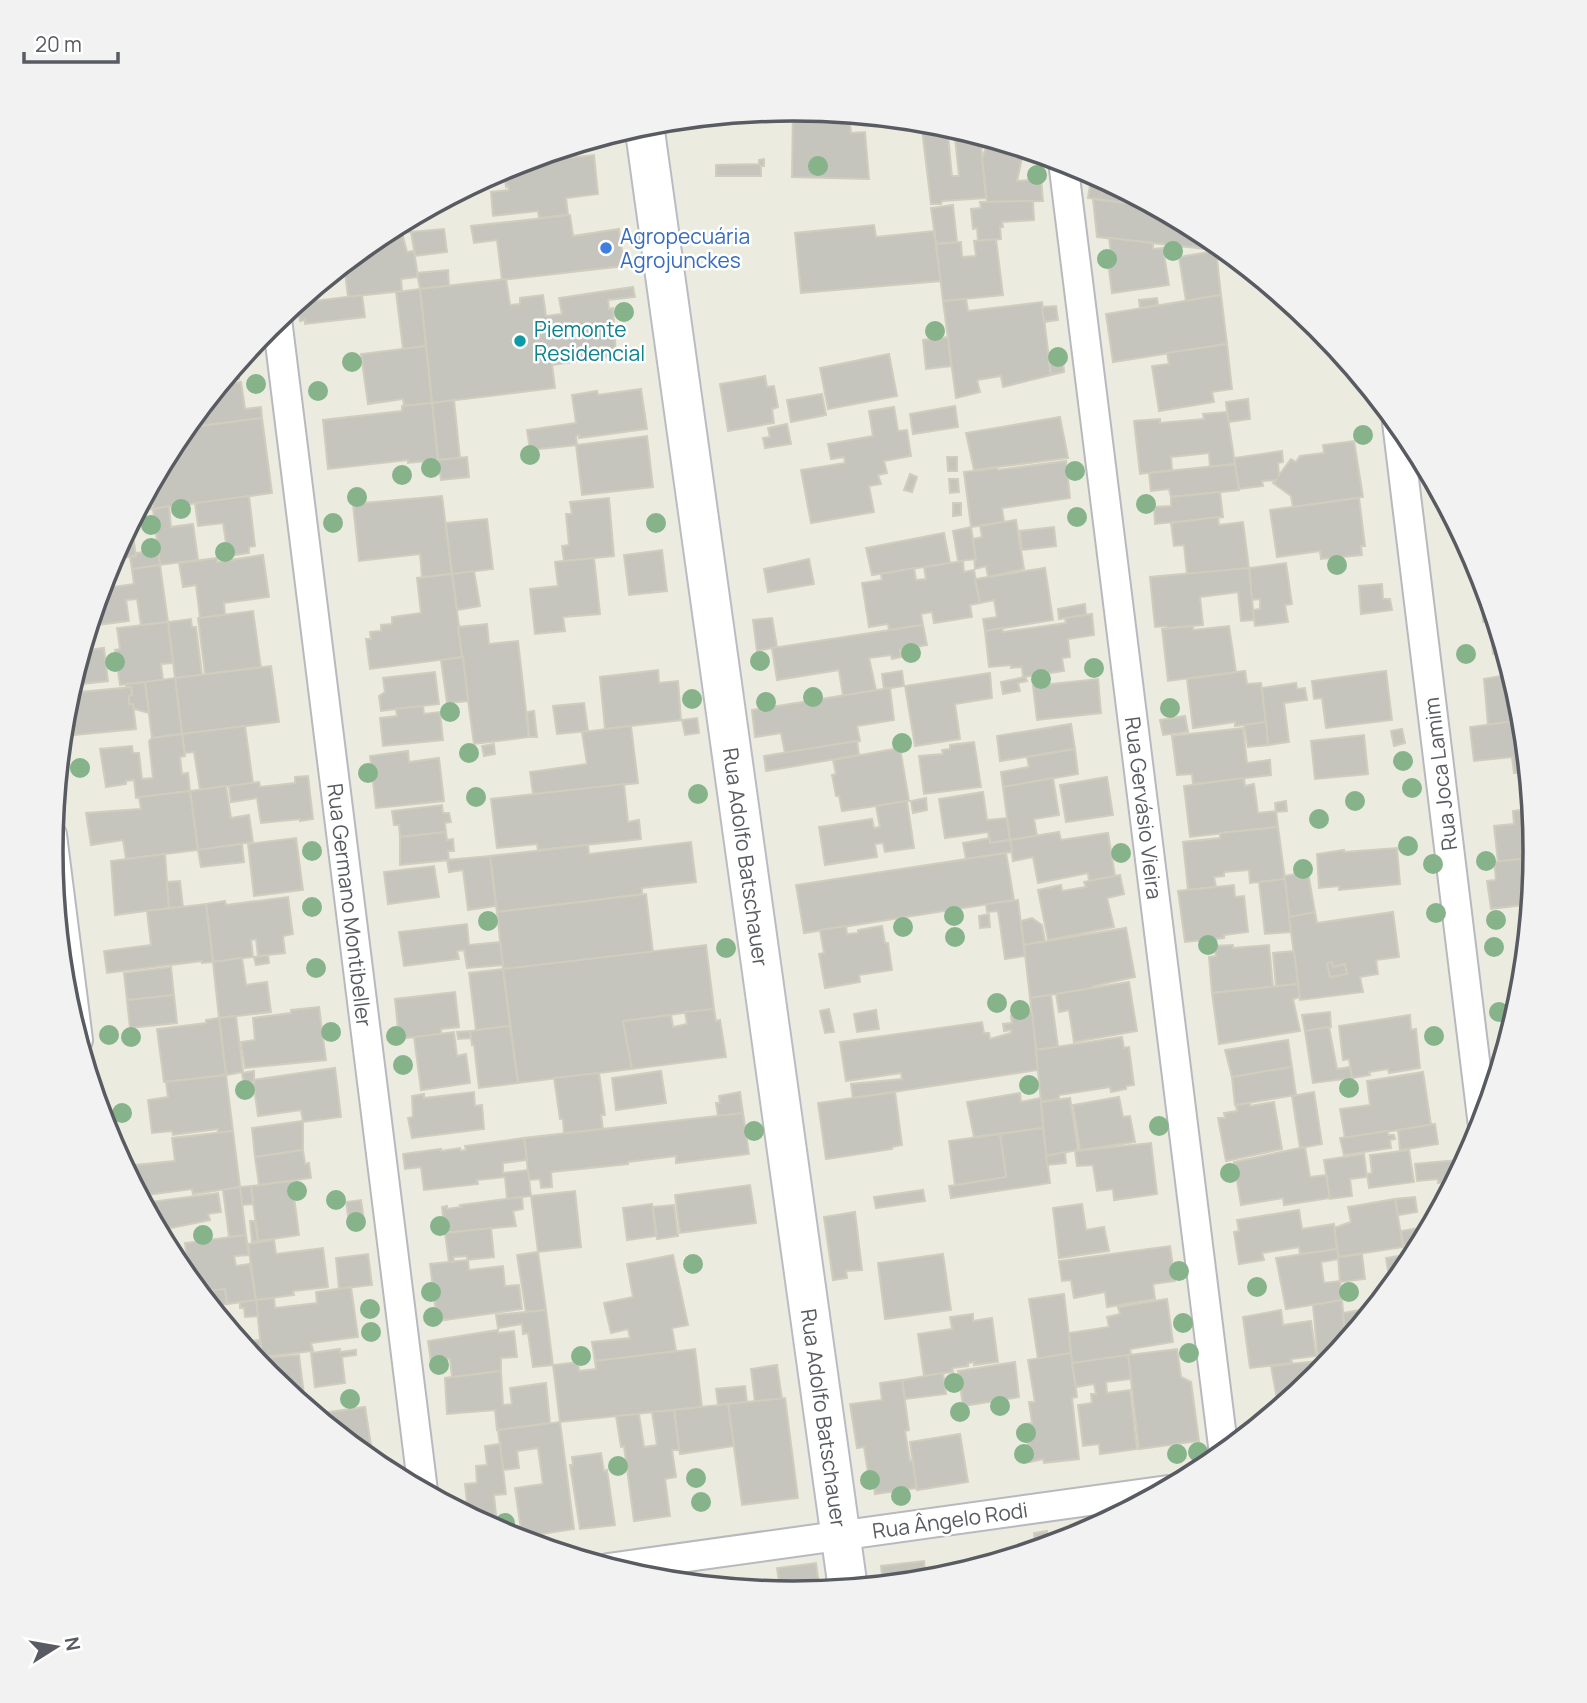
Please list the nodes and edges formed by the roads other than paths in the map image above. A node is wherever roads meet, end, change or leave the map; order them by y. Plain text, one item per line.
1 (646, 136) edge
2 (1065, 174) edge
3 (279, 333) edge
4 (1400, 444) edge
5 (1480, 1100) edge
6 (1223, 1442) edge
7 (421, 1480) edge
8 (1141, 1494) edge
9 (840, 1535) junction
10 (632, 1564) edge
11 (847, 1580) edge

1 - 9 street, Rua Adolfo Batschauer
2 - 6 street, Rua Gervásio Vieira
3 - 7 street, Rua Germano Montibeller
4 - 5 street, Rua Joca Lamim
8 - 9 street, Rua Ângelo Rodi
9 - 10 street, Rua Ângelo Rodi
9 - 11 street, Rua Adolfo Batschauer

